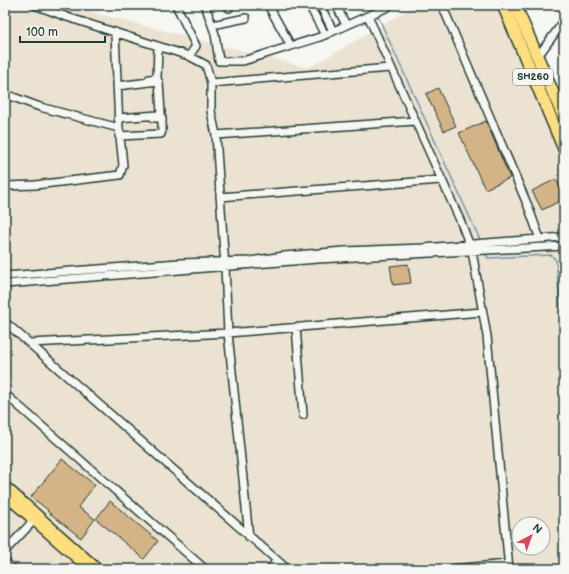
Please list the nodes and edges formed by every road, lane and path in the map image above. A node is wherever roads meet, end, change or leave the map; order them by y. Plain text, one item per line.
1 (35, 5) edge
2 (205, 5) edge
3 (268, 5) edge
4 (309, 5) edge
5 (320, 5) edge
6 (336, 5) edge
7 (442, 5) edge
8 (503, 5) edge
9 (515, 5) edge
10 (179, 6) edge
11 (389, 6) edge
12 (368, 16) junction
13 (246, 18) dead end
14 (564, 23) edge
15 (212, 25) junction
16 (346, 26) junction
17 (333, 31) junction
18 (115, 32) junction
19 (325, 34) junction
20 (158, 46) junction
21 (291, 46) junction
22 (188, 56) junction
23 (538, 56) junction
24 (390, 68) junction
25 (117, 83) junction
26 (211, 83) junction
27 (5, 94) edge
28 (564, 118) edge
29 (415, 121) junction
30 (118, 122) junction
31 (216, 135) junction
32 (119, 136) junction
33 (564, 149) edge
34 (441, 180) junction
35 (5, 186) edge
36 (220, 197) junction
37 (564, 237) edge
38 (540, 239) junction
39 (564, 246) edge
40 (470, 248) junction
41 (225, 264) junction
42 (5, 276) edge
43 (5, 284) edge
44 (482, 312) junction
45 (5, 322) edge
46 (296, 327) junction
47 (228, 333) junction
48 (30, 343) junction
49 (5, 394) edge
50 (303, 415) dead end
51 (5, 486) edge
52 (5, 495) edge
53 (37, 518) junction
54 (249, 537) junction
55 (5, 551) edge
56 (276, 560) junction
57 (5, 562) edge
58 (508, 566) edge
59 (13, 569) edge
60 (89, 569) edge
61 (98, 569) edge
62 (205, 569) edge
63 (270, 569) edge
64 (287, 569) edge
65 (450, 569) edge

1 - 18 street
2 - 15 street
3 - 21 street
4 - 19 street
5 - 17 street
6 - 16 street
7 - 38 street
8 - 33 highway, SH260
9 - 23 highway
10 - 22 street
11 - 12 street
12 - 16 street
12 - 24 street
13 - 15 street
14 - 23 street
15 - 21 street
16 - 17 street
17 - 19 street
18 - 20 street
18 - 25 street
19 - 21 street
20 - 22 street
20 - 25 street
22 - 26 street
23 - 28 highway
24 - 26 street
24 - 29 street
25 - 30 street
25 - 30 street
26 - 31 street
27 - 30 street
29 - 31 street
29 - 34 street
30 - 32 street
30 - 32 street
31 - 36 street
32 - 35 street
34 - 36 street
34 - 40 street
36 - 41 street
37 - 38 street
38 - 40 street
39 - 40 street
40 - 41 street
40 - 44 street
41 - 42 street
41 - 43 street
41 - 47 street
44 - 46 street
44 - 58 street
45 - 48 street
46 - 47 street
46 - 50 street
47 - 48 street
47 - 54 street
48 - 54 street
49 - 62 street
51 - 53 main road
52 - 53 main road
53 - 55 street
53 - 60 main road
53 - 61 main road
54 - 56 street
56 - 63 street
56 - 64 street
57 - 59 street
58 - 65 street

